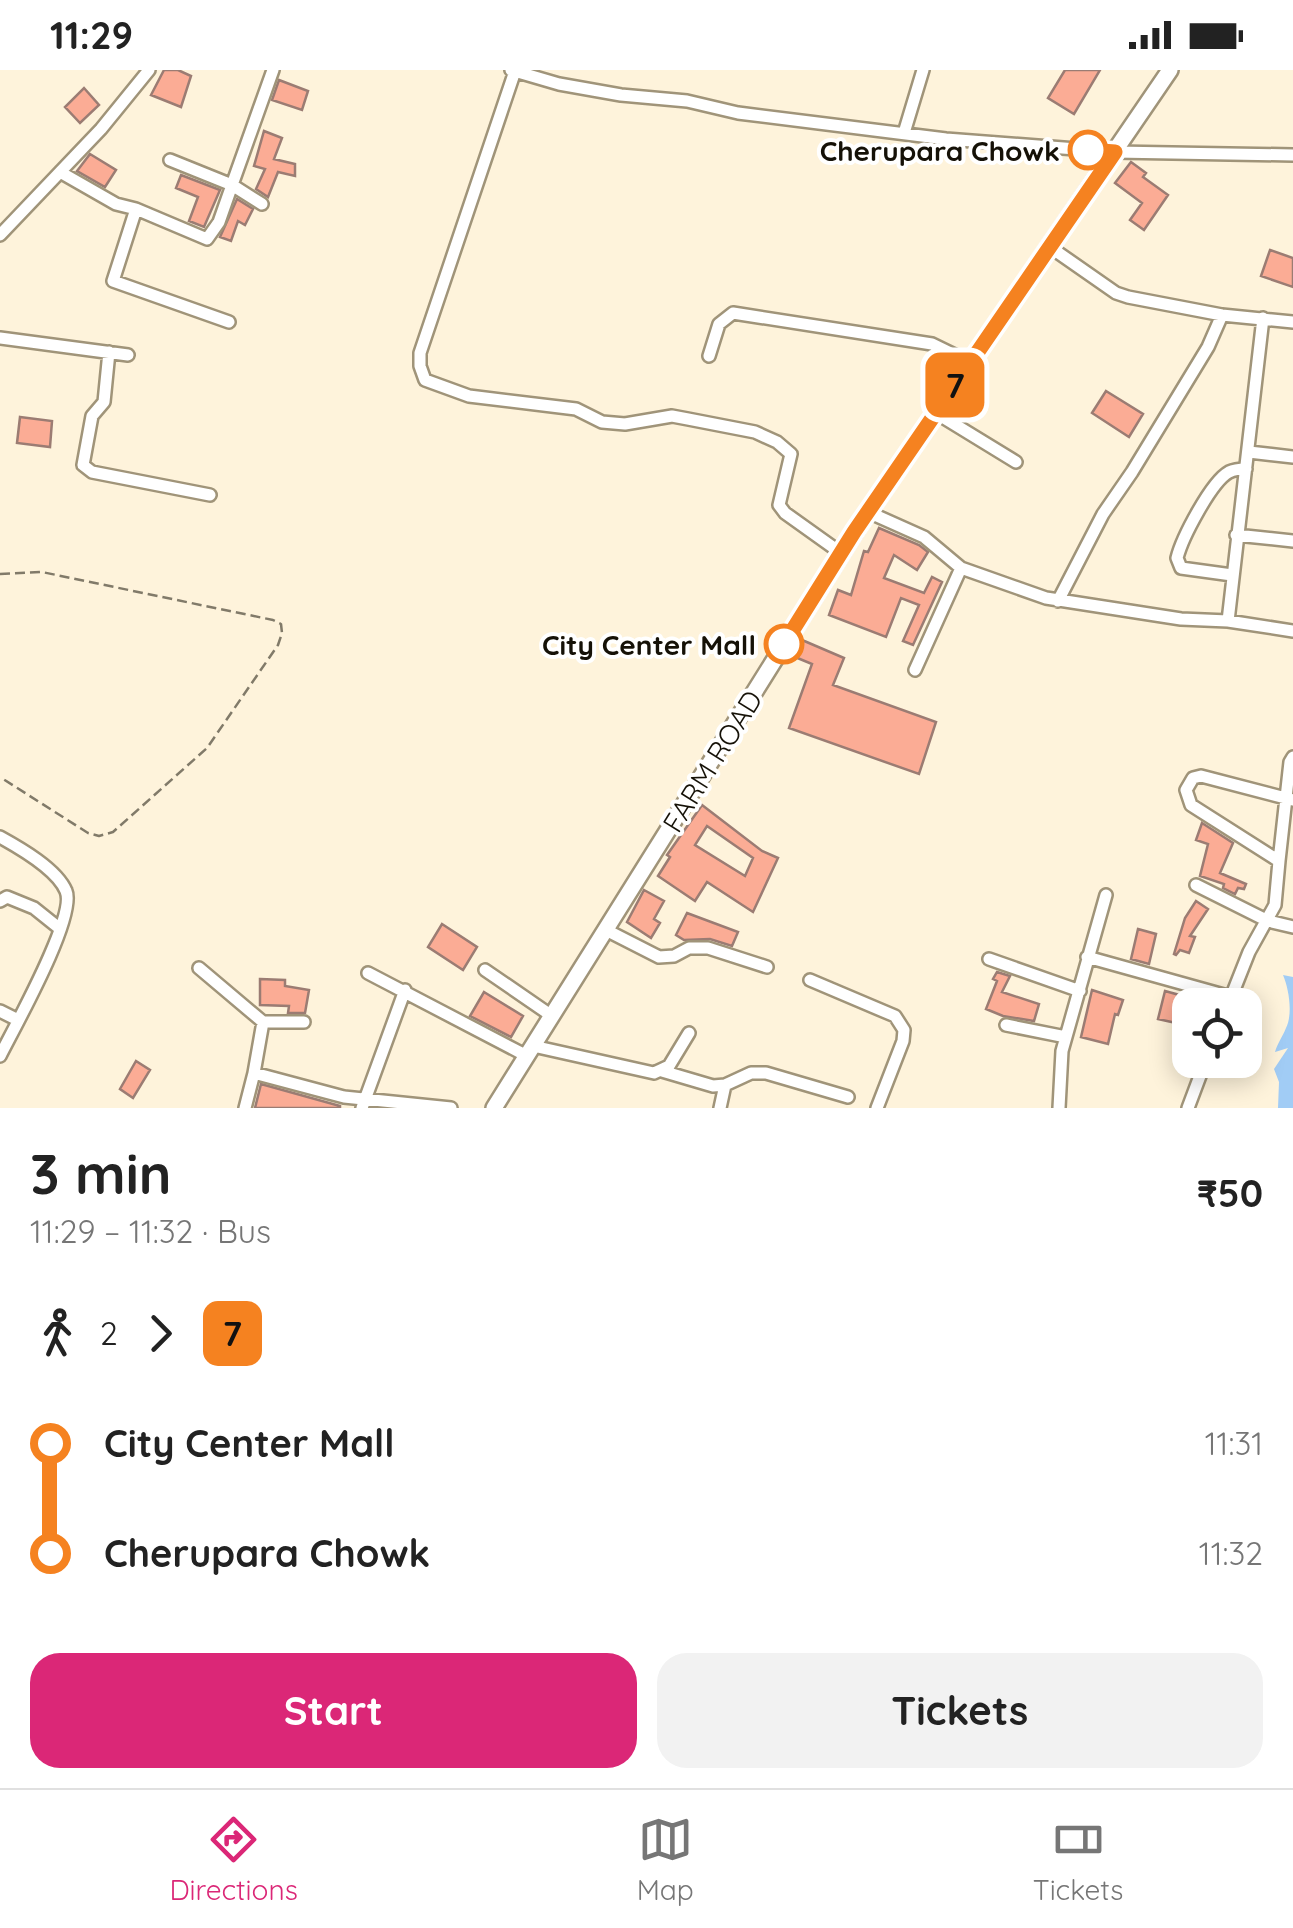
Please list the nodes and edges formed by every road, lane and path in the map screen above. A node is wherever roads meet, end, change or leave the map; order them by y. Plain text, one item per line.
1 (272, 70) edge
2 (922, 70) edge
3 (1170, 70) edge
4 (147, 71) edge
5 (513, 71) edge
6 (904, 133) junction
7 (1115, 152) junction
8 (1293, 155) edge
9 (170, 160) dead end
10 (60, 172) junction
11 (232, 185) junction
12 (262, 204) dead end
13 (136, 209) junction
14 (1, 232) edge
15 (1050, 247) junction
16 (1222, 315) junction
17 (1262, 318) junction
18 (229, 322) dead end
19 (1293, 322) edge
20 (0, 338) edge
21 (109, 352) junction
22 (128, 355) dead end
23 (709, 356) dead end
24 (970, 363) junction
25 (936, 413) junction
26 (1248, 452) junction
27 (1293, 457) edge
28 (1016, 462) dead end
29 (1246, 469) junction
30 (210, 494) dead end
31 (868, 512) junction
32 (1236, 534) junction
33 (1293, 541) edge
34 (841, 554) junction
35 (961, 568) junction
36 (0, 574) edge
37 (1232, 575) junction
38 (1058, 601) junction
39 (1228, 621) junction
40 (1293, 631) edge
41 (916, 670) dead end
42 (1293, 757) edge
43 (0, 777) edge
44 (1290, 800) edge
45 (0, 837) edge
46 (1280, 861) junction
47 (1196, 885) dead end
48 (1106, 895) dead end
49 (0, 901) edge
50 (1268, 921) junction
51 (58, 928) junction
52 (1293, 928) edge
53 (606, 930) junction
54 (1087, 957) junction
55 (989, 959) dead end
56 (200, 968) dead end
57 (767, 968) dead end
58 (485, 970) dead end
59 (368, 973) dead end
60 (810, 980) dead end
61 (1187, 988) edge
62 (1234, 988) edge
63 (404, 990) junction
64 (1080, 992) junction
65 (0, 1011) edge
66 (552, 1016) junction
67 (18, 1020) junction
68 (263, 1022) junction
69 (304, 1022) dead end
70 (1006, 1025) dead end
71 (689, 1033) dead end
72 (1066, 1036) junction
73 (530, 1051) junction
74 (0, 1056) edge
75 (662, 1071) junction
76 (254, 1073) junction
77 (1199, 1078) edge
78 (725, 1084) junction
79 (848, 1097) dead end
80 (363, 1103) edge
81 (246, 1108) edge
82 (451, 1108) edge
83 (494, 1108) edge
84 (720, 1108) edge
85 (878, 1108) edge
86 (1059, 1108) edge
87 (1188, 1108) edge

1 - 11 street
2 - 6 street
3 - 7 main road, FARM ROAD
4 - 10 street
5 - 6 street
5 - 34 street
6 - 7 street
7 - 8 street
7 - 15 main road, FARM ROAD
9 - 11 street
10 - 13 street
10 - 14 street
11 - 12 street
11 - 13 street
13 - 18 street
15 - 16 street
15 - 24 main road, FARM ROAD
16 - 17 street
16 - 38 street
17 - 19 street
17 - 26 street
20 - 21 street
21 - 22 street
21 - 30 street
23 - 24 street
24 - 25 main road, FARM ROAD
25 - 28 street
25 - 31 main road, FARM ROAD
26 - 27 street
26 - 29 street
29 - 32 street
29 - 37 street
31 - 34 main road, FARM ROAD
31 - 35 street
32 - 33 street
32 - 37 street
34 - 53 main road, FARM ROAD
35 - 38 street
35 - 41 street
36 - 43 path
37 - 39 street
38 - 39 street
39 - 40 street
42 - 44 street
44 - 46 street
44 - 46 street
45 - 51 street
46 - 50 street
47 - 50 street
48 - 54 street
49 - 51 street
50 - 52 street
50 - 62 street
51 - 67 street
53 - 57 street
53 - 66 main road, FARM ROAD
54 - 61 street
54 - 64 street
55 - 64 street
56 - 68 street
58 - 66 street
59 - 63 street
60 - 85 street
63 - 73 street
63 - 80 street
64 - 72 street
65 - 67 street
66 - 73 main road, FARM ROAD
67 - 74 street
68 - 69 street
68 - 76 street
70 - 72 street
71 - 75 street
72 - 86 street
73 - 75 street
73 - 83 main road, FARM ROAD
75 - 78 street
76 - 80 street
76 - 81 street
77 - 87 street
78 - 79 street
78 - 84 street
80 - 82 street

